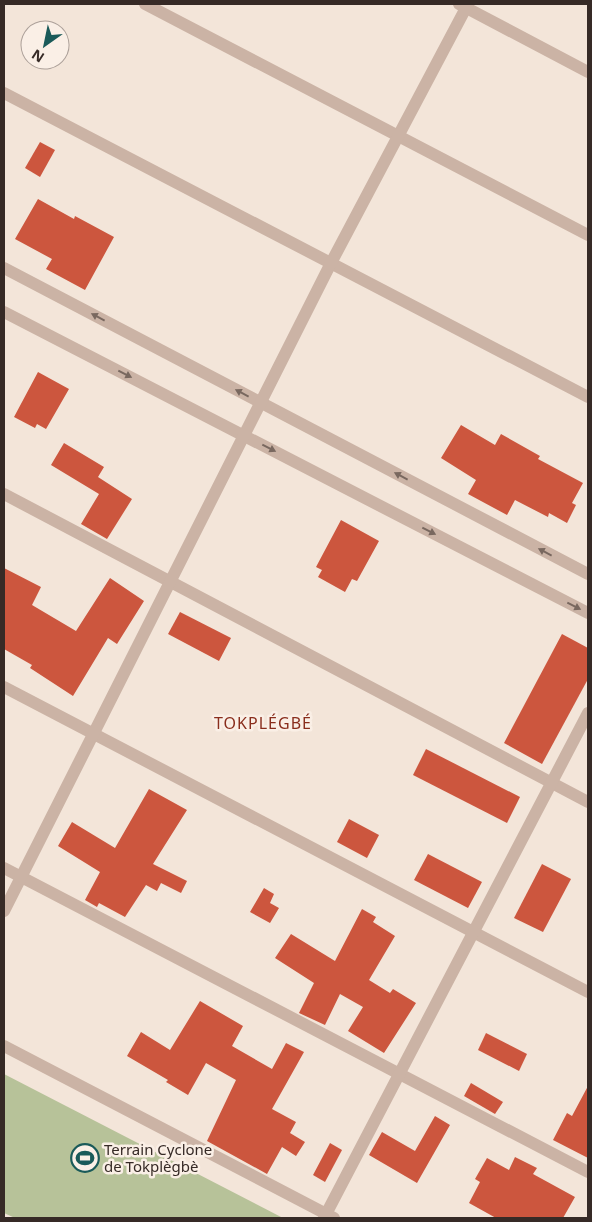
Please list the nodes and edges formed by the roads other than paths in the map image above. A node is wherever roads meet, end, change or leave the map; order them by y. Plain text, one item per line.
1 (145, 4) edge
2 (464, 5) edge
3 (588, 72) edge
4 (4, 93) edge
5 (399, 137) junction
6 (588, 236) edge
7 (331, 263) junction
8 (4, 268) edge
9 (4, 312) edge
10 (588, 397) edge
11 (260, 402) junction
12 (245, 436) junction
13 (4, 494) edge
14 (588, 574) edge
15 (171, 582) junction
16 (588, 613) edge
17 (4, 687) edge
18 (588, 712) edge
19 (94, 734) junction
20 (552, 782) junction
21 (588, 802) edge
22 (4, 868) edge
23 (21, 877) junction
24 (4, 911) edge
25 (474, 932) junction
26 (588, 992) edge
27 (4, 1046) edge
28 (400, 1073) junction
29 (588, 1172) edge
30 (328, 1217) edge

1 - 5 street
2 - 3 street
2 - 5 street
4 - 7 street
5 - 6 street
5 - 7 street
7 - 10 street
7 - 11 street
11 -> 8 street
9 -> 12 street
11 - 12 street
14 -> 11 street
12 - 15 street
12 -> 16 street
13 - 15 street
15 - 19 street
15 - 20 street
17 - 19 street
18 - 20 street
19 - 23 street
19 - 25 street
20 - 21 street
20 - 25 street
22 - 23 street
23 - 24 street
23 - 28 street
25 - 26 street
25 - 28 street
27 - 30 street
28 - 29 street
28 - 30 street

